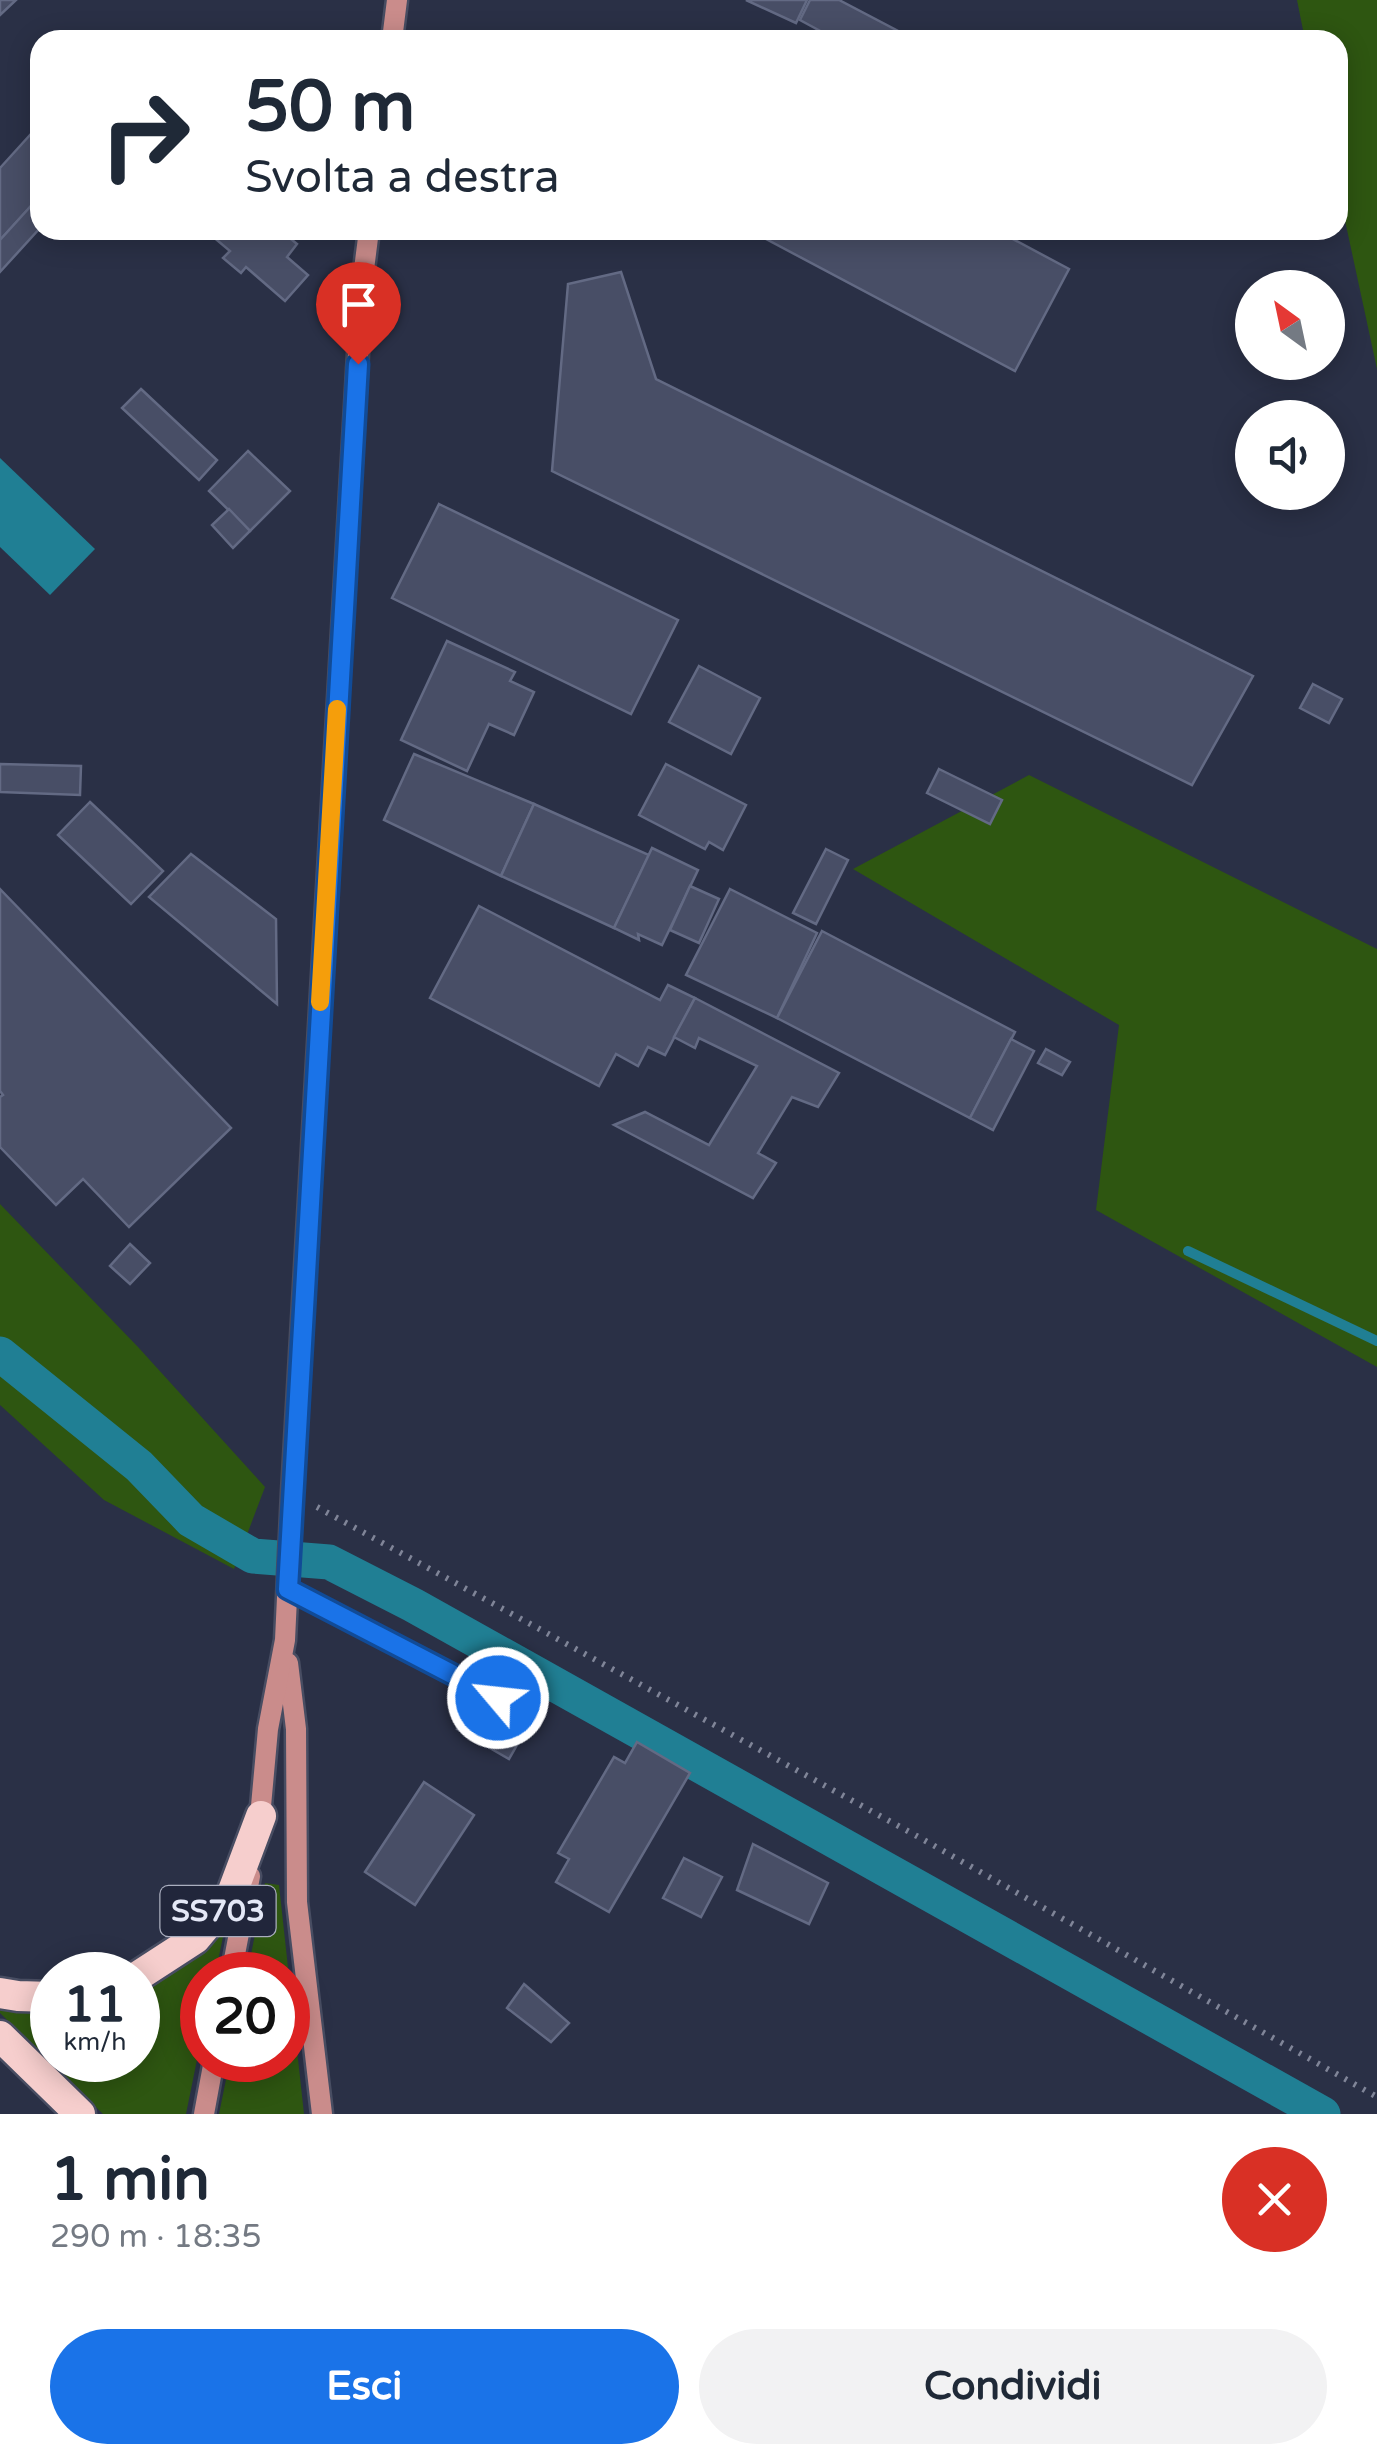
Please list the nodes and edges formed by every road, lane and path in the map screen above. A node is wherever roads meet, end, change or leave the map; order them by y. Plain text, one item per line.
1 (397, 0) edge
2 (393, 30) edge
3 (368, 240) edge
4 (292, 1492) junction
5 (288, 1581) junction
6 (285, 1640) junction
7 (498, 1698) dead end
8 (261, 1816) junction
9 (235, 1952) edge
10 (160, 1962) edge
11 (0, 1993) edge
12 (30, 1996) edge
13 (0, 2036) edge
14 (210, 2082) edge
15 (1377, 2097) edge
16 (80, 2114) edge
17 (204, 2114) edge
18 (322, 2114) edge

1 - 2 street
3 - 4 street
4 - 5 street
4 - 15 path
5 - 6 street
5 - 7 lane
6 - 8 street
6 - 18 street
8 - 9 street
8 - 10 highway, SS703
11 - 12 highway
13 - 16 highway
14 - 17 street

